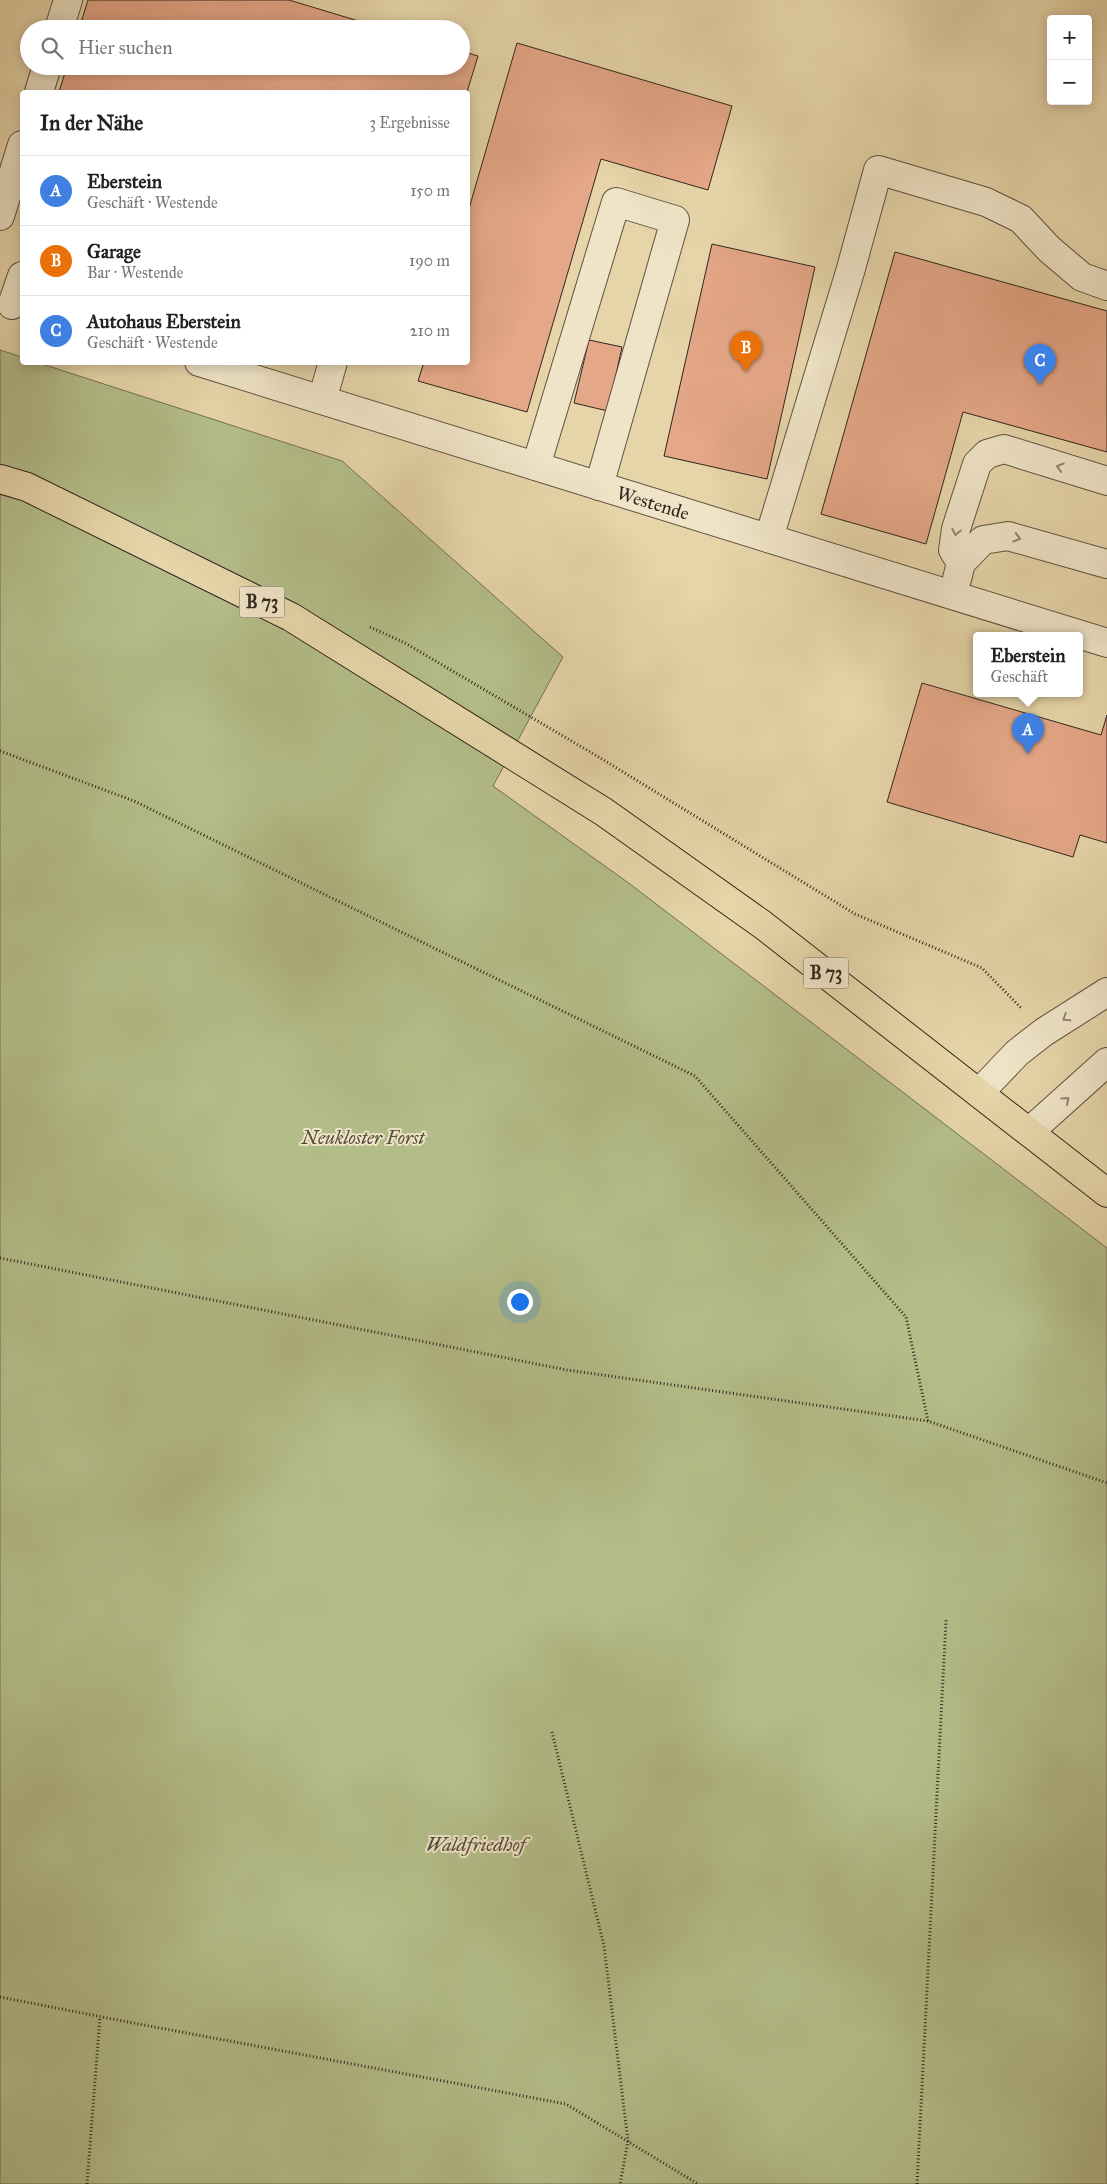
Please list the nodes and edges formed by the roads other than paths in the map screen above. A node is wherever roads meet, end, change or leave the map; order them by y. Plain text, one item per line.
1 (68, 0) edge
2 (62, 20) edge
3 (44, 75) edge
4 (40, 90) edge
5 (20, 151) edge
6 (0, 216) edge
7 (20, 281) edge
8 (1107, 286) edge
9 (11, 304) edge
10 (209, 365) edge
11 (332, 365) edge
12 (322, 400) junction
13 (536, 466) junction
14 (0, 479) edge
15 (1107, 482) edge
16 (599, 486) junction
17 (769, 538) junction
18 (961, 563) junction
19 (1107, 564) edge
20 (953, 595) junction
21 (1072, 632) edge
22 (1083, 636) edge
23 (1107, 643) edge
24 (1107, 992) edge
25 (1107, 1062) edge
26 (979, 1092) junction
27 (1029, 1132) junction
28 (1107, 1193) edge

1 - 2 street
3 - 4 street
5 - 6 street
7 - 9 street
8 - 17 street
10 - 12 street, Westende
11 - 12 street
12 - 13 street, Westende
13 - 16 street, Westende
13 - 16 street
14 - 26 main road, B 73
15 -> 18 street
16 - 17 street, Westende
17 - 20 street, Westende
18 -> 19 street
18 - 20 street
20 - 21 street, Westende
22 - 23 street, Westende
24 -> 26 street
27 -> 25 street
26 - 27 main road, B 73
27 - 28 main road, B 73

